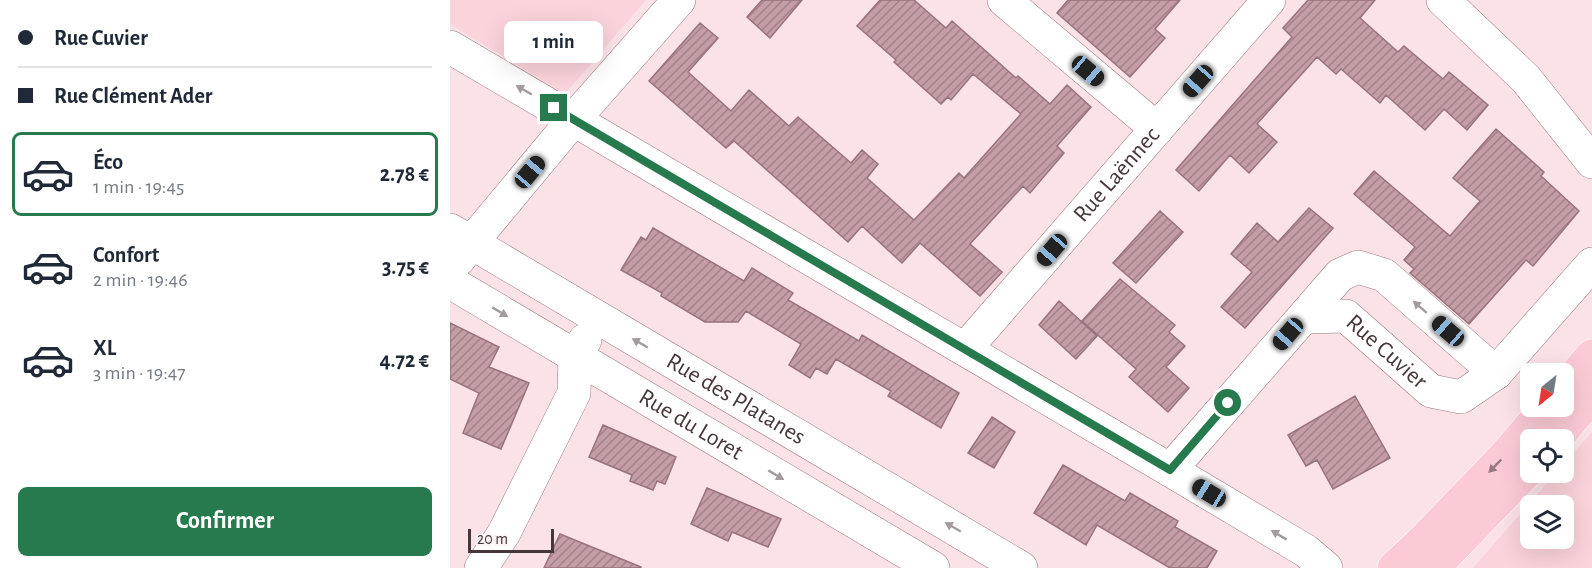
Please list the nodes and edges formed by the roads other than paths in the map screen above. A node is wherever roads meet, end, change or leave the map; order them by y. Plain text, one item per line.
1 (679, 0) edge
2 (1004, 0) edge
3 (1269, 0) edge
4 (1443, 0) edge
5 (450, 47) edge
6 (574, 120) junction
7 (1156, 129) junction
8 (1592, 162) edge
9 (460, 237) edge
10 (1592, 264) edge
11 (450, 271) edge
12 (450, 282) edge
13 (1304, 317) junction
14 (598, 318) junction
15 (965, 349) junction
16 (575, 356) junction
17 (1592, 356) edge
18 (1496, 373) junction
19 (1574, 376) edge
20 (1592, 395) edge
21 (1539, 417) edge
22 (1564, 429) edge
23 (1170, 470) junction
24 (1520, 478) edge
25 (974, 556) edge
26 (481, 568) edge
27 (933, 568) edge
28 (1021, 568) edge
29 (1326, 568) edge
30 (1394, 568) edge
31 (1433, 568) edge

1 - 6 street
2 - 7 street
3 - 7 street, Rue Laënnec
4 - 8 street
6 -> 5 street
6 - 9 street
6 - 15 street
7 - 15 street, Rue Laënnec
9 - 11 street
9 - 14 street, Rue des Platanes
10 - 18 street, Rue Cuvier
12 -> 16 street, Rue du Loret
13 - 18 street, Rue Cuvier
18 -> 13 street
13 - 23 street
14 - 16 street
25 -> 14 street, Rue des Platanes
15 - 23 street
16 - 26 street
16 -> 27 street, Rue du Loret
17 - 19 main road
20 - 22 main road
21 -> 30 main road
29 -> 23 street
24 - 31 main road
25 - 28 street, Rue des Platanes

